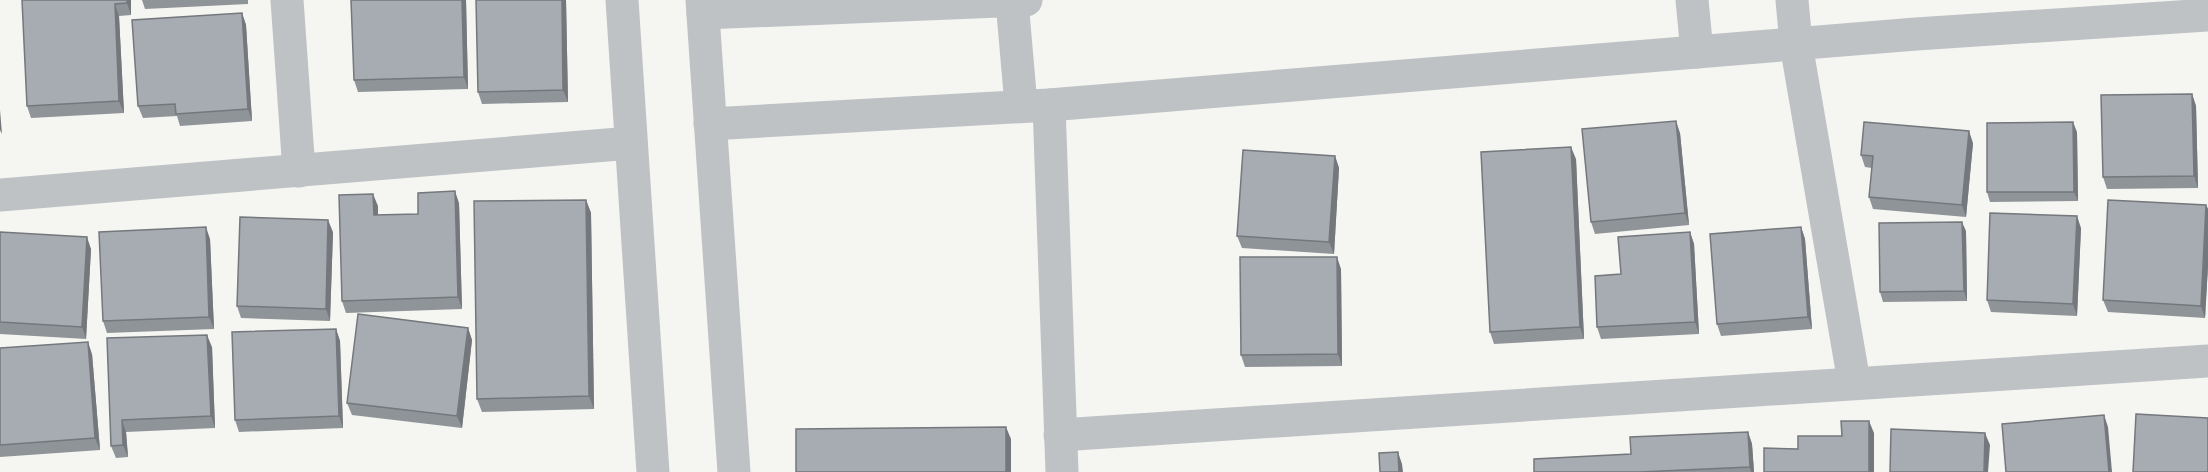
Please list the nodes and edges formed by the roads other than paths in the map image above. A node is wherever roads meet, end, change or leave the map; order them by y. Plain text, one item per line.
1 (287, 0) edge
2 (622, 0) edge
3 (1026, 0) edge
4 (1692, 0) edge
5 (1792, 0) edge
6 (1012, 1) edge
7 (703, 6) edge
8 (2208, 15) edge
9 (1796, 44) junction
10 (1697, 52) junction
11 (1035, 105) junction
12 (710, 124) junction
13 (632, 143) junction
14 (299, 171) junction
15 (0, 195) edge
16 (2208, 361) edge
17 (1854, 382) junction
18 (1060, 435) junction
19 (653, 472) edge
20 (734, 472) edge
21 (1062, 472) edge

1 - 14 street
2 - 13 street
3 - 6 street
4 - 10 street
5 - 9 street
6 - 7 street
6 - 11 street
7 - 12 street
8 - 9 street
9 - 10 street
9 - 17 street
10 - 11 street
11 - 12 street
11 - 18 street
12 - 20 street
13 - 14 street
13 - 19 street
14 - 15 street
16 - 17 street
17 - 18 street
18 - 21 street

